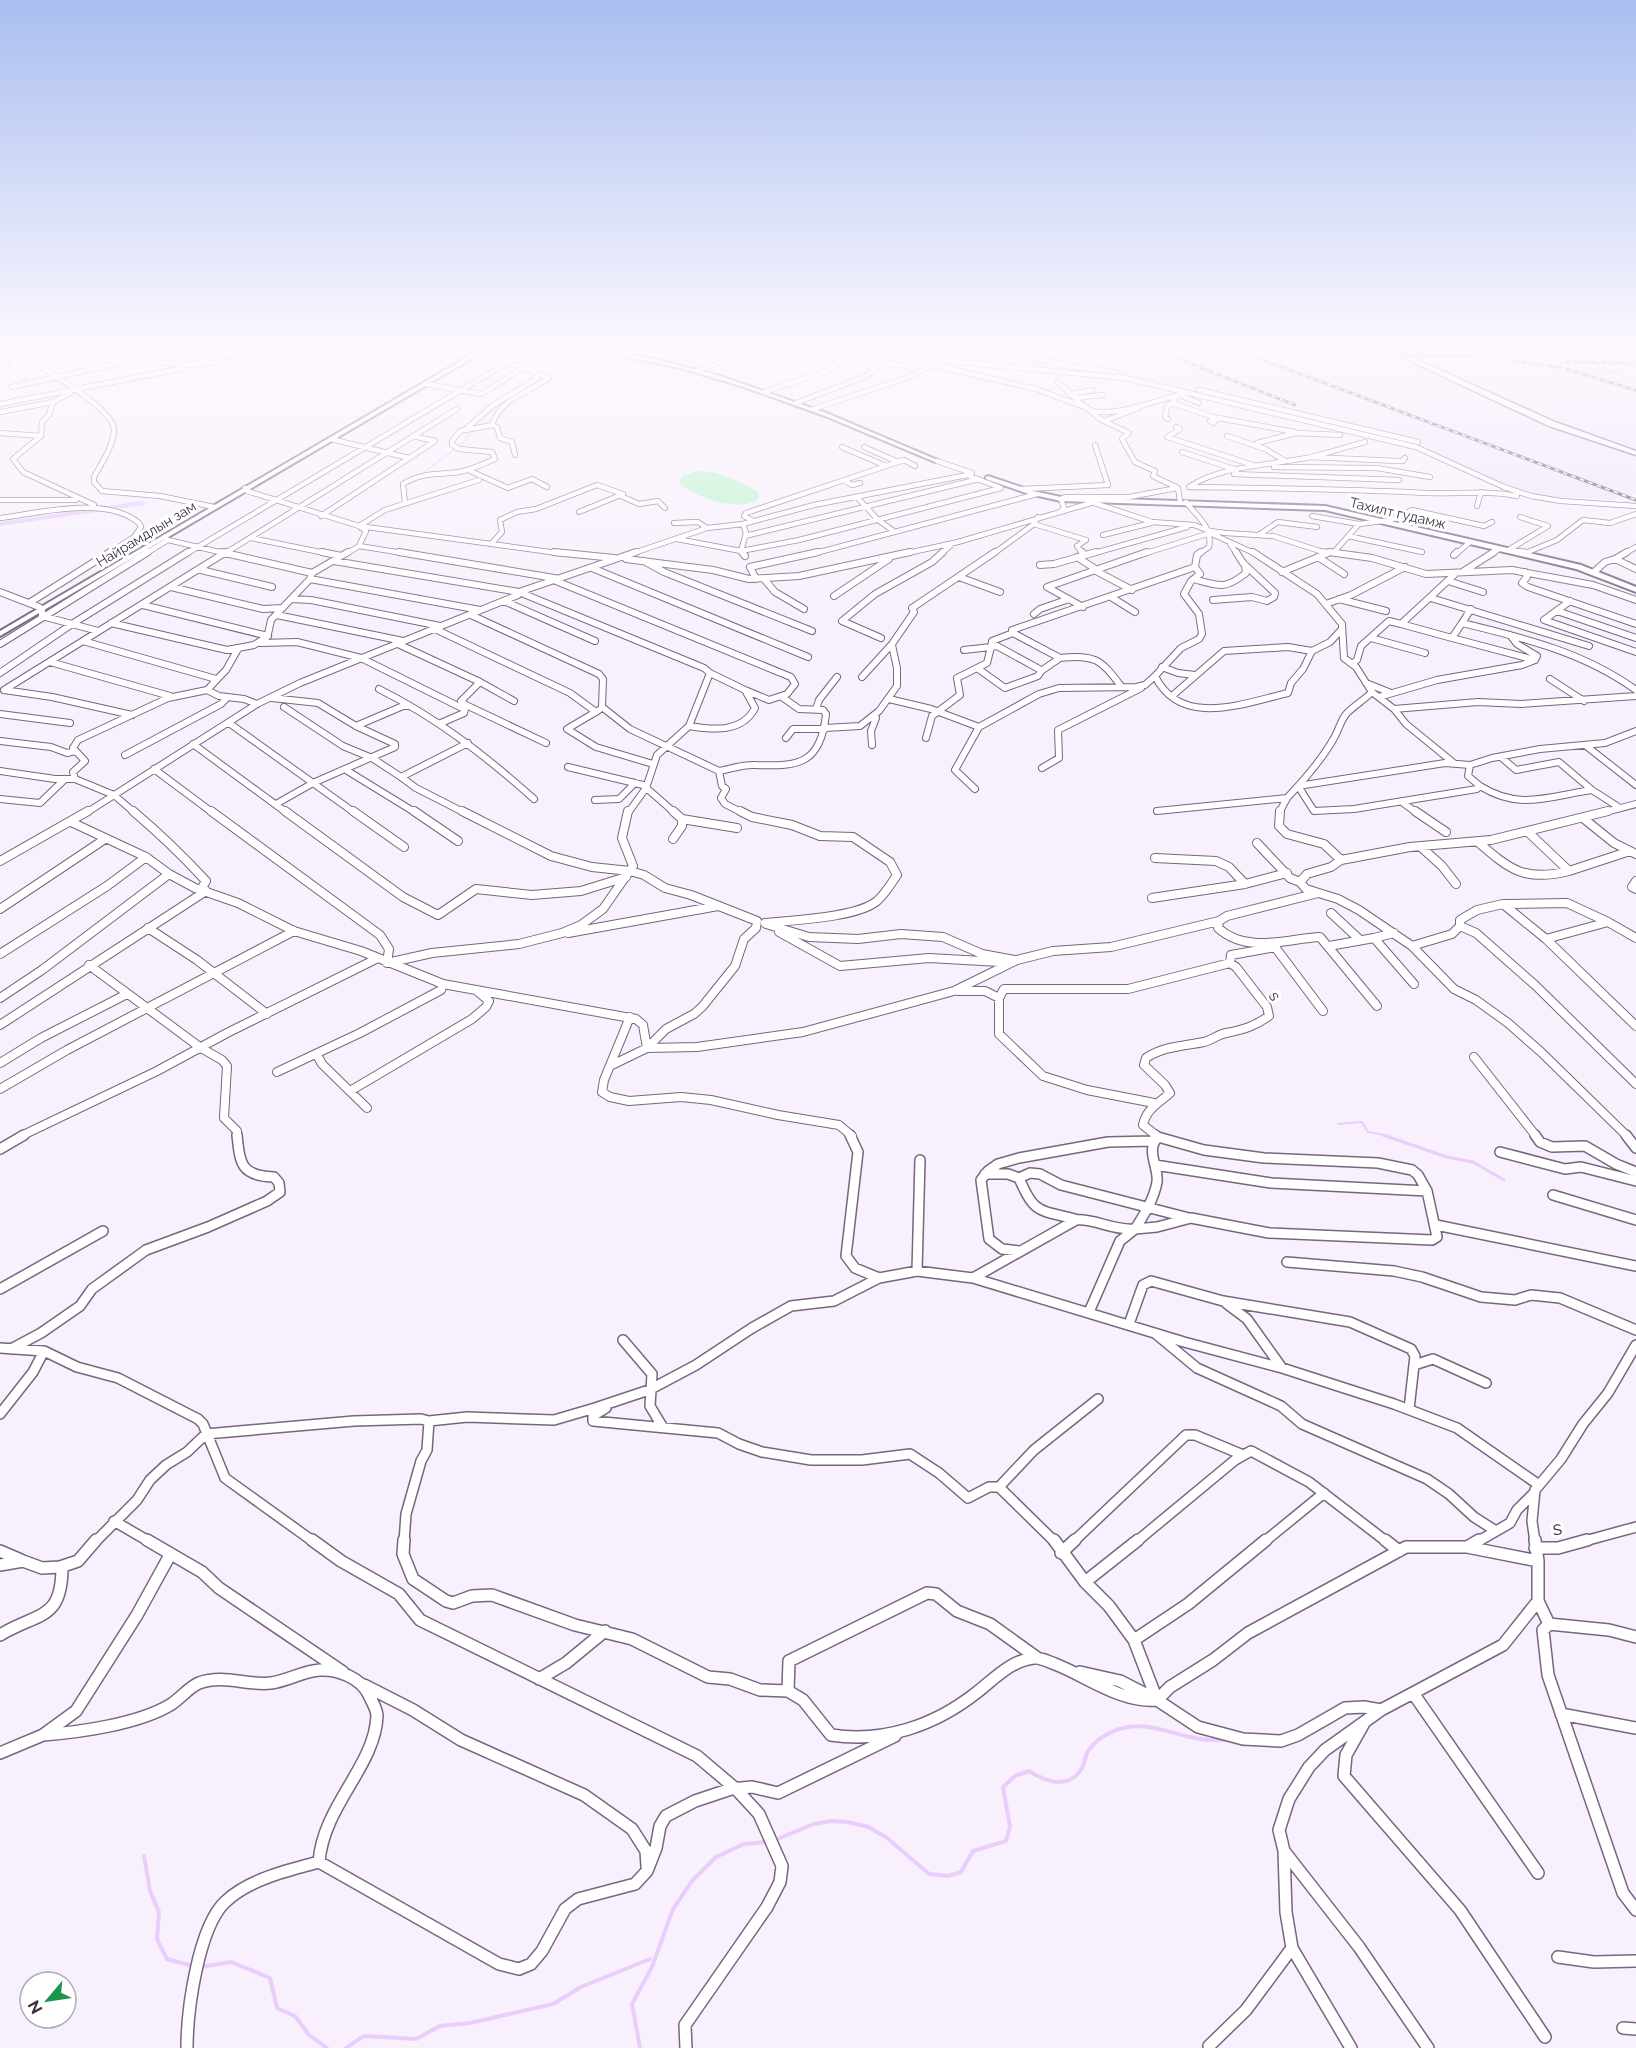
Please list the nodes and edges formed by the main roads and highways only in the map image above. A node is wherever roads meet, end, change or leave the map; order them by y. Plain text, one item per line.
1 (327, 442) edge
2 (891, 442) edge
3 (1605, 442) edge
4 (1608, 442) edge
5 (1636, 452) edge
6 (937, 461) road end
7 (984, 479) road end
8 (1636, 590) edge
9 (0, 634) edge

1 - 9 main road, Найрамдлын зам
2 - 6 main road
3 - 5 highway
4 - 5 highway
7 - 8 main road, Тахилт гудамж

